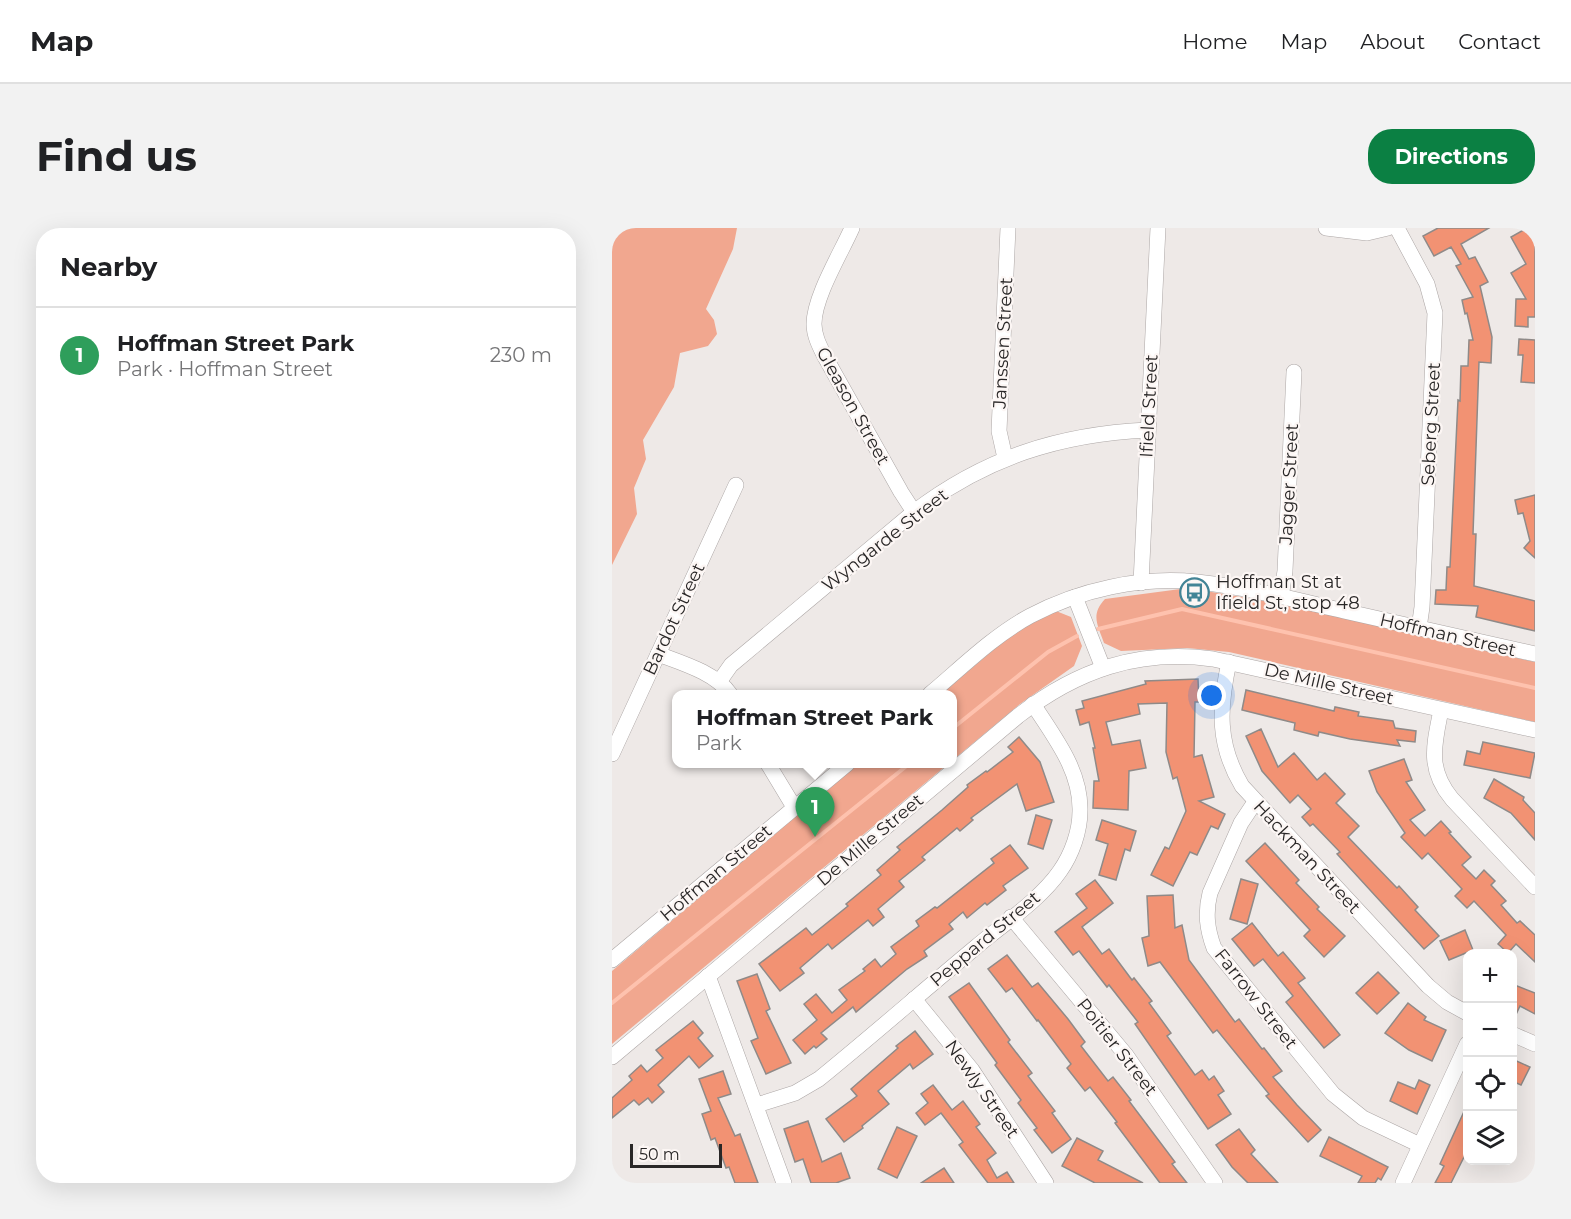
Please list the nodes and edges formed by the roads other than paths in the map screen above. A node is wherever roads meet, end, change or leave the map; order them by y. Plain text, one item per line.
1 (852, 228) edge
2 (1008, 228) edge
3 (1158, 228) edge
4 (1326, 228) edge
5 (1388, 228) edge
6 (1397, 228) edge
7 (1294, 372) dead end
8 (1148, 430) junction
9 (1005, 458) junction
10 (736, 484) dead end
11 (914, 512) junction
12 (1141, 583) junction
13 (1075, 597) junction
14 (1281, 597) junction
15 (1419, 628) junction
16 (658, 654) junction
17 (1535, 654) edge
18 (1229, 662) junction
19 (1103, 668) junction
20 (719, 682) junction
21 (726, 690) edge
22 (935, 690) edge
23 (1033, 704) junction
24 (1441, 710) junction
25 (1535, 730) edge
26 (612, 754) edge
27 (957, 767) edge
28 (770, 768) edge
29 (842, 768) edge
30 (956, 768) edge
31 (1255, 802) junction
32 (794, 807) junction
33 (1535, 887) edge
34 (1011, 917) junction
35 (612, 960) edge
36 (708, 975) junction
37 (914, 999) junction
38 (1463, 1011) edge
39 (1517, 1036) edge
40 (1535, 1044) edge
41 (1463, 1053) edge
42 (612, 1057) edge
43 (757, 1105) junction
44 (1420, 1145) junction
45 (784, 1183) edge
46 (1046, 1183) edge
47 (1215, 1183) edge
48 (1403, 1183) edge

1 - 11 street, Gleason Street
2 - 9 street, Janssen Street
3 - 8 street, Ifield Street
4 - 5 street
6 - 15 street, Seberg Street
7 - 14 street, Jagger Street
8 - 9 street, Wyngarde Street
8 - 12 street, Ifield Street
9 - 11 street, Wyngarde Street
10 - 16 street, Bardot Street
11 - 20 street, Wyngarde Street
12 - 13 street, Hoffman Street
12 - 14 street, Hoffman Street
13 - 19 street
13 - 22 street, Hoffman Street
14 - 15 street, Hoffman Street
15 - 17 street, Hoffman Street
16 - 20 street
16 - 26 street, Bardot Street
18 - 19 street, De Mille Street
18 - 24 street, De Mille Street
18 - 31 street, Hackman Street
19 - 23 street, De Mille Street
20 - 21 street
23 - 27 street, De Mille Street
23 - 34 street, Peppard Street
24 - 25 street, De Mille Street
24 - 33 street
28 - 32 street
29 - 32 street, Hoffman Street
30 - 36 street, De Mille Street
31 - 38 street, Hackman Street
31 - 44 street, Farrow Street
32 - 35 street, Hoffman Street
34 - 37 street, Peppard Street
34 - 47 street, Poitier Street
36 - 42 street, De Mille Street
36 - 43 street
37 - 43 street, Peppard Street
37 - 46 street, Newly Street
39 - 40 street
41 - 44 street
43 - 45 street
44 - 48 street

